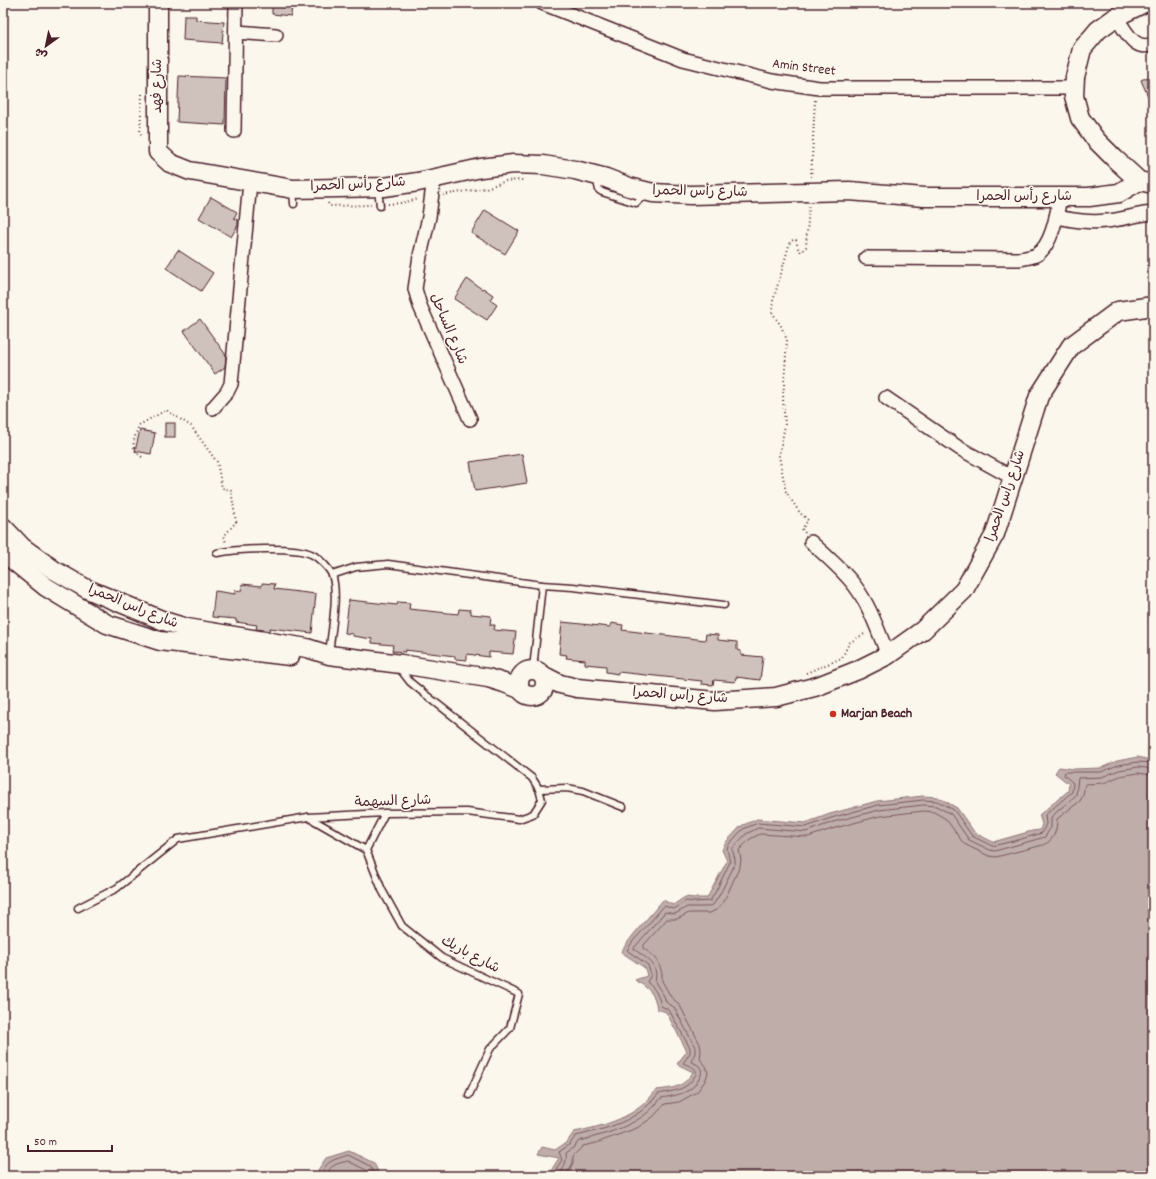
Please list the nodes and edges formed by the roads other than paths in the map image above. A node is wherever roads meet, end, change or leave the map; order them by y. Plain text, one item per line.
1 (158, 3) edge
2 (236, 3) edge
3 (542, 3) edge
4 (1144, 3) edge
5 (1116, 17) junction
6 (236, 32) junction
7 (276, 35) dead end
8 (1153, 44) edge
9 (1075, 88) junction
10 (234, 131) dead end
11 (170, 162) joint
12 (434, 177) junction
13 (250, 182) junction
14 (1146, 183) edge
15 (1060, 197) junction
16 (1153, 213) edge
17 (1056, 217) junction
18 (866, 258) dead end
19 (1153, 306) edge
20 (886, 398) dead end
21 (213, 408) dead end
22 (470, 418) dead end
23 (1013, 478) junction
24 (6, 522) edge
25 (811, 542) road end
26 (3, 549) edge
27 (217, 553) dead end
28 (332, 575) junction
29 (542, 585) junction
30 (724, 605) dead end
31 (888, 655) junction
32 (329, 656) junction
33 (402, 669) junction
34 (532, 681) junction
35 (539, 789) junction
36 (623, 807) dead end
37 (385, 813) junction
38 (308, 817) junction
39 (366, 850) junction
40 (78, 908) dead end
41 (469, 1095) dead end

1 - 11 street, شارع فهد
2 - 6 street
3 - 9 street, Amin Street
4 - 5 street
5 - 8 street
5 - 9 street
6 - 7 street
6 - 10 street
9 - 14 street
11 - 13 street, شارع رأس الحمرا
12 - 13 street, شارع رأس الحمرا
12 - 15 street, شارع رأس الحمرا
12 - 22 street, شارع الساحل
13 - 21 street
14 - 15 street, شارع رأس الحمرا
15 - 17 street
16 - 17 street
17 - 18 street
19 - 23 street, شارع راس الحمرا
20 - 23 street
23 - 31 street, شارع راس الحمرا
24 - 32 street, شارع راس الحمرا
25 - 31 street
26 - 32 street, شارع راس الحمرا
27 - 28 lane
28 - 29 lane
28 - 32 lane
29 - 30 lane
29 - 34 lane
31 - 34 street, شارع راس الحمرا
32 - 33 street, شارع راس الحمرا
33 - 34 street, شارع راس الحمرا
33 - 35 lane
35 - 36 lane
35 - 37 lane, شارع السهمة
37 - 38 lane, شارع السهمة
37 - 39 lane
38 - 39 lane
38 - 40 lane, شارع السهمة
39 - 41 lane, شارع باريك

